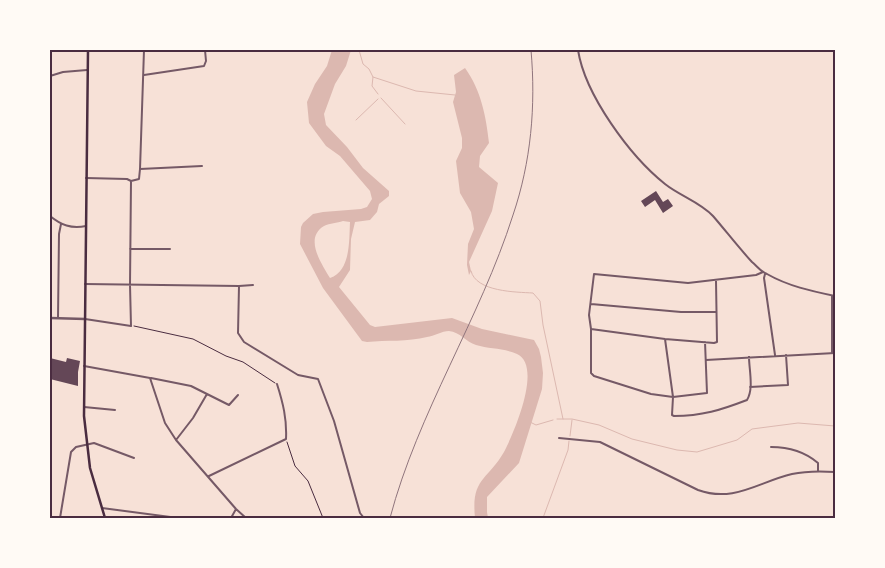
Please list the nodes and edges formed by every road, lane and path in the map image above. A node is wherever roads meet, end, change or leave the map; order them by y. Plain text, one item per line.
1 (88, 50) edge
2 (144, 50) edge
3 (205, 50) edge
4 (578, 50) edge
5 (87, 70) junction
6 (144, 74) junction
7 (50, 76) edge
8 (202, 166) dead end
9 (140, 169) junction
10 (86, 178) junction
11 (131, 181) junction
12 (50, 216) edge
13 (61, 224) junction
14 (86, 226) junction
15 (130, 249) junction
16 (170, 249) dead end
17 (764, 273) junction
18 (716, 280) junction
19 (85, 284) junction
20 (130, 285) junction
21 (253, 285) dead end
22 (239, 286) junction
23 (834, 296) edge
24 (591, 304) junction
25 (716, 312) junction
26 (50, 318) edge
27 (58, 318) junction
28 (84, 319) junction
29 (131, 326) junction
30 (591, 329) junction
31 (665, 339) junction
32 (706, 342) junction
33 (834, 353) edge
34 (775, 355) junction
35 (786, 355) junction
36 (749, 357) junction
37 (706, 360) junction
38 (84, 366) junction
39 (150, 378) junction
40 (277, 384) joint
41 (750, 387) junction
42 (207, 394) junction
43 (238, 395) dead end
44 (673, 397) junction
45 (84, 406) junction
46 (115, 410) dead end
47 (286, 438) junction
48 (559, 438) dead end
49 (176, 440) junction
50 (86, 444) junction
51 (771, 447) dead end
52 (134, 458) dead end
53 (818, 470) junction
54 (835, 472) edge
55 (208, 476) junction
56 (102, 508) junction
57 (236, 509) junction
58 (60, 518) edge
59 (105, 518) edge
60 (177, 518) edge
61 (231, 518) edge
62 (246, 518) edge
63 (323, 518) edge
64 (364, 518) edge

1 - 5 main road
2 - 6 street
3 - 6 street
4 - 17 street
5 - 7 street
5 - 10 main road
6 - 9 street
8 - 9 street
9 - 11 street
10 - 11 street
10 - 14 main road
11 - 15 street
12 - 13 street
13 - 14 street
13 - 27 street
14 - 19 main road
15 - 16 street
15 - 20 street
17 - 18 street
17 - 23 street
17 - 34 street
18 - 24 street
18 - 25 street
19 - 20 street
19 - 28 main road
20 - 22 street
20 - 29 street
21 - 22 street
22 - 64 street
23 - 33 street
24 - 25 street
24 - 30 street
25 - 32 street
26 - 27 street
27 - 28 street
28 - 29 street
28 - 38 main road
29 - 40 path
30 - 31 street
30 - 44 street
31 - 32 street
31 - 44 street
32 - 37 street
33 - 35 street
34 - 35 street
34 - 36 street
35 - 41 street
36 - 37 street
36 - 41 street
37 - 44 street
38 - 39 street
38 - 45 main road
39 - 42 street
39 - 49 street
40 - 47 street
41 - 44 street
42 - 43 street
42 - 49 street
45 - 46 street
45 - 50 main road
47 - 55 street
47 - 63 path
48 - 53 street
49 - 55 street
50 - 52 street
50 - 56 main road
50 - 58 street
51 - 53 street
53 - 54 street
55 - 57 street
56 - 59 main road
56 - 60 street
57 - 61 street
57 - 62 street

